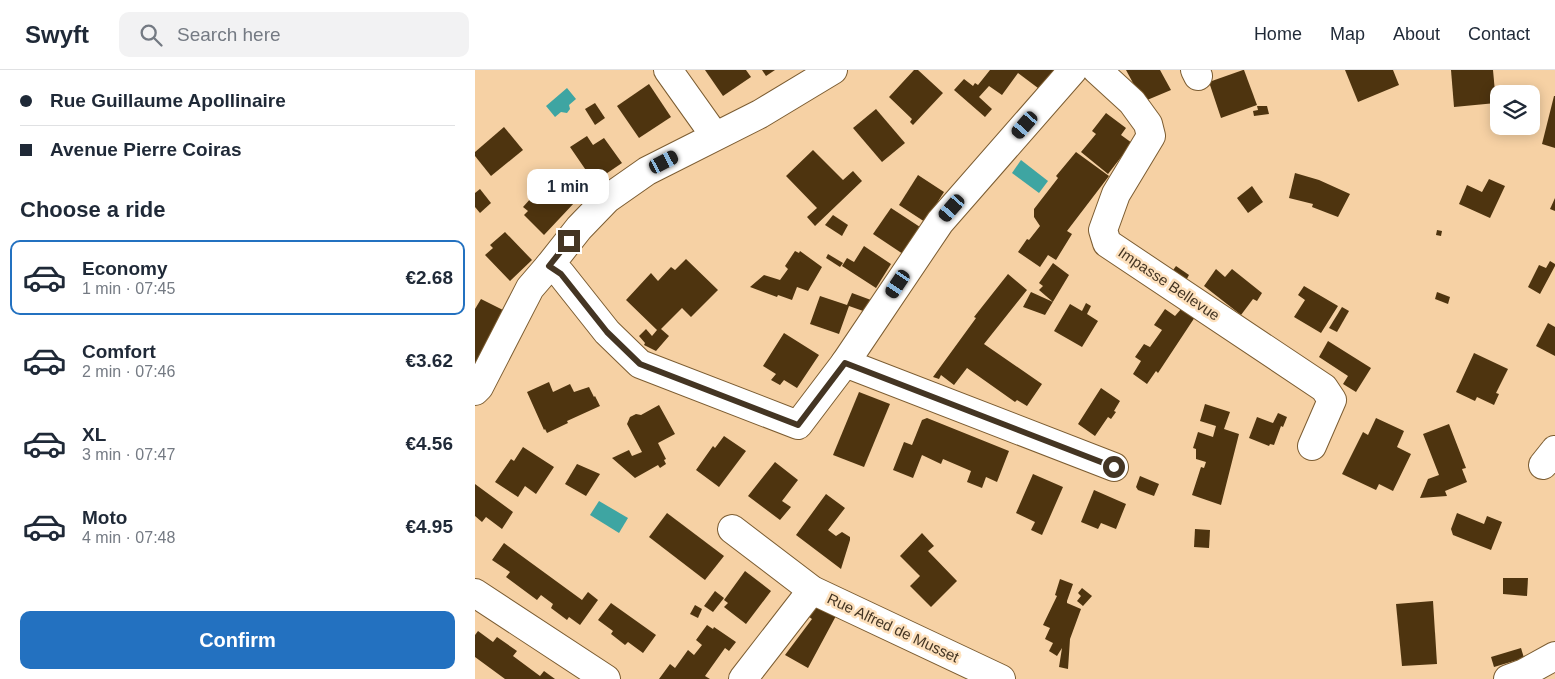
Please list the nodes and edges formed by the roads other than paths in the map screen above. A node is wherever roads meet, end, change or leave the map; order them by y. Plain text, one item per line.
1 (668, 70) edge
2 (833, 70) edge
3 (1073, 70) edge
4 (1097, 70) edge
5 (715, 136) junction
6 (549, 266) junction
7 (845, 363) junction
8 (475, 391) edge
9 (1312, 446) dead end
10 (1114, 467) dead end
11 (731, 528) dead end
12 (812, 590) junction
13 (475, 593) edge
14 (1555, 656) edge
15 (606, 679) edge
16 (743, 679) edge
17 (1001, 679) edge
18 (1508, 679) edge

1 - 5 street
2 - 5 street
3 - 7 street
4 - 9 street, Impasse Bellevue
5 - 6 street
6 - 7 street
6 - 8 street
7 - 10 street
11 - 12 street, Rue Alfred de Musset
12 - 16 street, Rue Alfred de Musset
12 - 17 street, Rue Alfred de Musset
13 - 15 street
14 - 18 street

